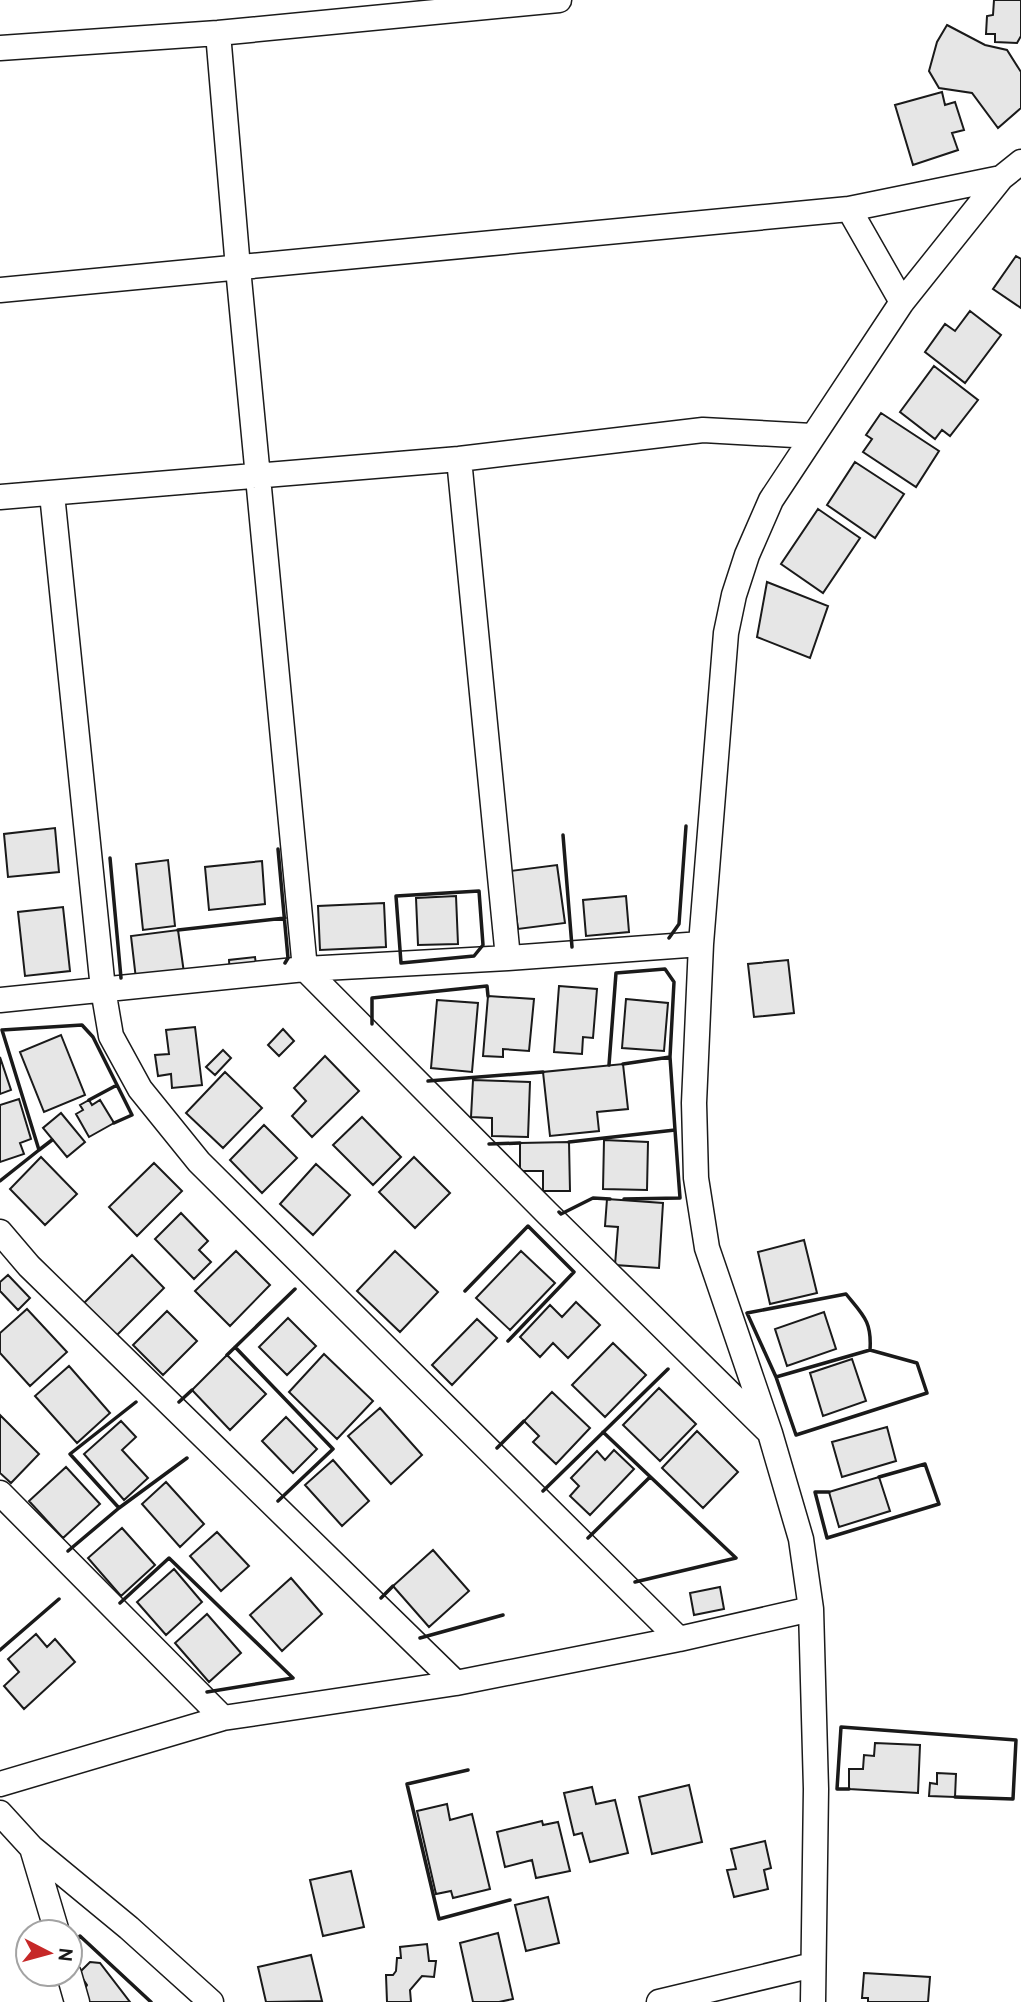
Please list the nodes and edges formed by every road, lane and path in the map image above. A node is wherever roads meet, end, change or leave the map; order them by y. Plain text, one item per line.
1 (559, 0) edge
2 (218, 33) junction
3 (0, 48) edge
4 (1021, 162) edge
5 (1002, 178) junction
6 (849, 209) junction
7 (238, 268) junction
8 (0, 290) edge
9 (902, 302) junction
10 (813, 436) junction
11 (459, 460) junction
12 (258, 475) junction
13 (52, 494) junction
14 (0, 497) edge
15 (701, 944) junction
16 (509, 958) junction
17 (304, 968) junction
18 (103, 989) junction
19 (0, 1000) edge
20 (0, 1232) edge
21 (770, 1433) junction
22 (0, 1493) edge
23 (811, 1609) junction
24 (679, 1639) junction
25 (456, 1683) junction
26 (223, 1718) junction
27 (0, 1784) edge
28 (0, 1813) edge
29 (32, 1847) junction
30 (53, 1918) edge
31 (813, 1965) junction
32 (211, 2002) edge
33 (659, 2002) edge
34 (813, 2002) edge

1 - 2 street
2 - 3 street
2 - 7 street
4 - 5 street
5 - 6 street
5 - 9 street
6 - 7 street
6 - 9 street
7 - 8 street
7 - 12 street
9 - 10 street
10 - 11 street
10 - 15 street
11 - 12 street
11 - 16 street
12 - 13 street
12 - 17 street
13 - 14 street
13 - 18 street
15 - 16 street
15 - 21 street
16 - 17 street
17 - 18 street
17 - 21 street
18 - 19 street
18 - 24 street
20 - 25 street
21 - 23 street
22 - 26 street
23 - 24 street
23 - 31 street
24 - 25 street
25 - 26 street
26 - 27 street
28 - 29 street
29 - 30 street
29 - 32 street
31 - 33 street
31 - 34 street

